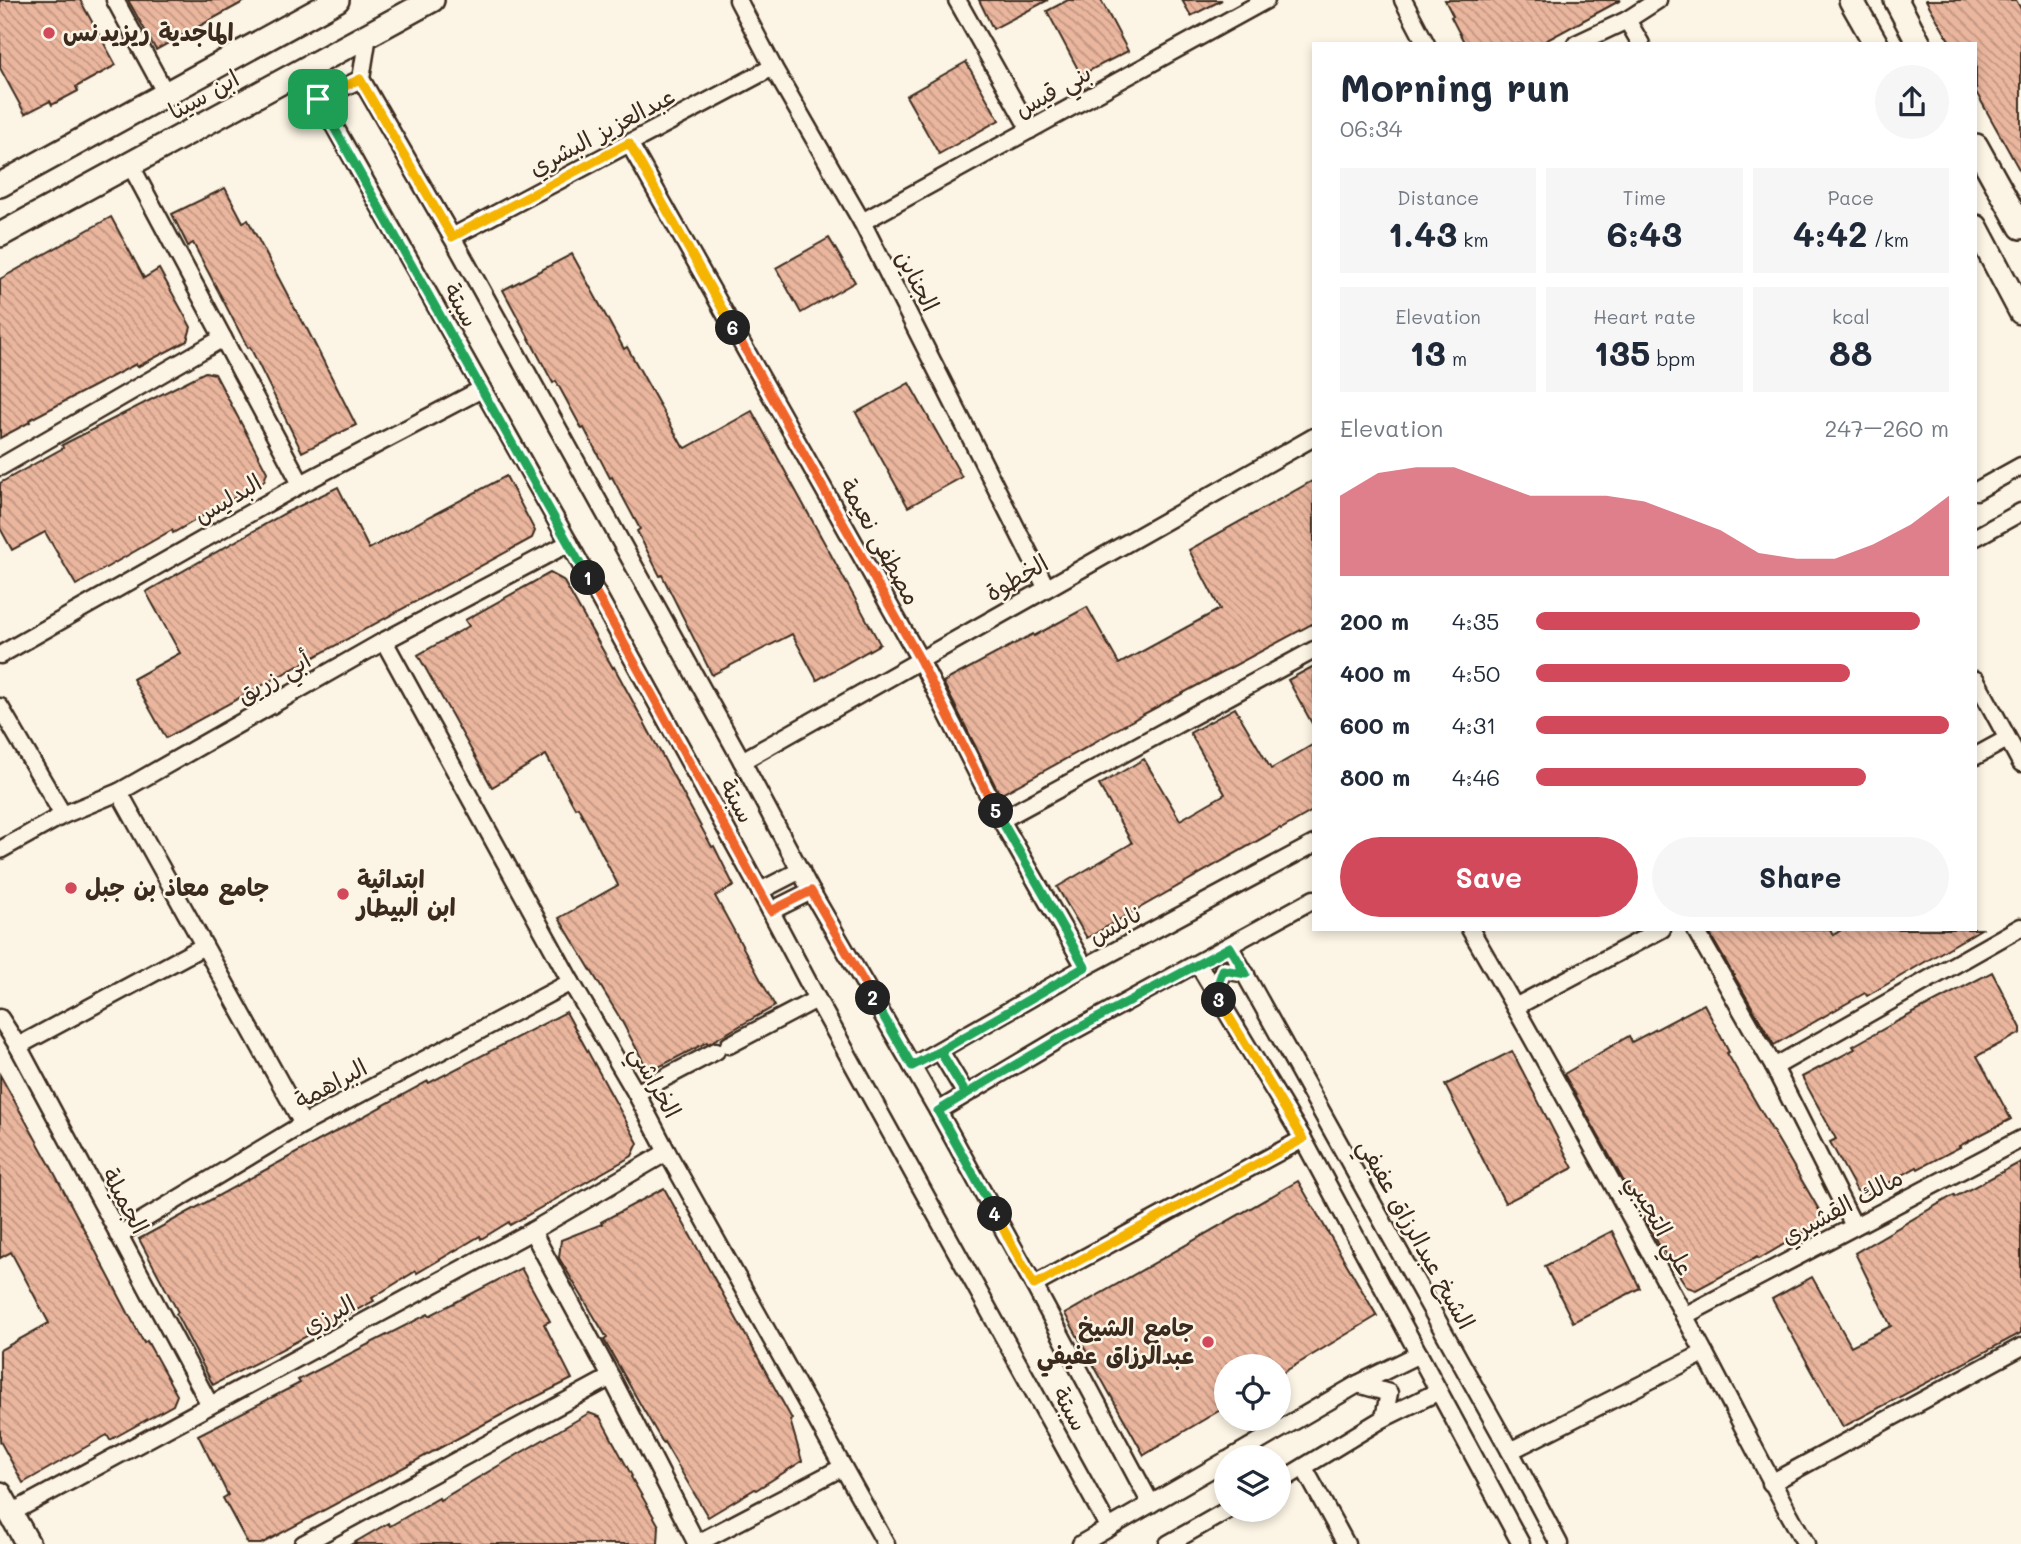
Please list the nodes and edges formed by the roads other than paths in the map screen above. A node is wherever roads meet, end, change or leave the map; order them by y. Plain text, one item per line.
1 (115, 0) edge
2 (337, 0) edge
3 (432, 0) edge
4 (738, 0) edge
5 (957, 0) edge
6 (1266, 0) edge
7 (1403, 0) edge
8 (1658, 0) edge
9 (1851, 0) edge
10 (1896, 0) edge
11 (1628, 20) junction
12 (368, 35) junction
13 (1425, 42) edge
14 (1580, 42) edge
15 (1640, 42) edge
16 (1875, 42) edge
17 (1918, 42) edge
18 (774, 67) junction
19 (360, 79) junction
20 (285, 80) junction
21 (166, 94) junction
22 (318, 99) junction
23 (1030, 130) junction
24 (629, 143) junction
25 (1977, 148) edge
26 (130, 164) junction
27 (0, 185) edge
28 (862, 222) junction
29 (2021, 227) edge
30 (1977, 233) edge
31 (0, 236) edge
32 (452, 237) junction
33 (1983, 260) edge
34 (2021, 313) edge
35 (223, 338) junction
36 (482, 389) junction
37 (1312, 438) edge
38 (2021, 466) edge
39 (0, 467) edge
40 (301, 484) junction
41 (1977, 490) edge
42 (2021, 512) edge
43 (1977, 536) edge
44 (569, 543) junction
45 (1046, 587) junction
46 (384, 641) junction
47 (1312, 651) edge
48 (0, 655) edge
49 (920, 660) junction
50 (1977, 682) edge
51 (0, 708) edge
52 (2007, 739) junction
53 (1977, 755) edge
54 (742, 761) junction
55 (2021, 763) edge
56 (120, 792) junction
57 (63, 815) junction
58 (1001, 820) junction
59 (1312, 845) edge
60 (0, 850) edge
61 (801, 870) junction
62 (760, 891) junction
63 (811, 891) junction
64 (1312, 900) edge
65 (771, 911) junction
66 (2021, 927) edge
67 (1470, 931) edge
68 (1657, 931) edge
69 (1696, 931) edge
70 (204, 946) junction
71 (1230, 947) junction
72 (1198, 964) junction
73 (1085, 967) junction
74 (1246, 974) junction
75 (571, 982) junction
76 (1215, 993) junction
77 (817, 999) junction
78 (1515, 1007) junction
79 (0, 1018) edge
80 (18, 1046) junction
81 (940, 1051) junction
82 (912, 1066) junction
83 (1774, 1067) junction
84 (636, 1093) junction
85 (966, 1094) junction
86 (938, 1111) junction
87 (303, 1124) junction
88 (1303, 1139) junction
89 (2021, 1139) edge
90 (667, 1152) junction
91 (1854, 1226) junction
92 (532, 1231) junction
93 (118, 1235) junction
94 (1034, 1285) junction
95 (1684, 1316) junction
96 (2021, 1347) edge
97 (1704, 1353) junction
98 (1419, 1354) junction
99 (611, 1377) junction
100 (1358, 1384) junction
101 (1437, 1392) junction
102 (210, 1405) junction
103 (1384, 1418) junction
104 (1253, 1445) edge
105 (1510, 1451) junction
106 (843, 1467) junction
107 (1214, 1468) edge
108 (1304, 1468) junction
109 (1291, 1475) edge
110 (1771, 1482) junction
111 (6, 1504) edge
112 (1151, 1504) junction
113 (1214, 1518) edge
114 (1109, 1528) junction
115 (28, 1544) edge
116 (303, 1544) edge
117 (696, 1544) edge
118 (886, 1544) edge
119 (1081, 1544) edge
120 (1168, 1544) edge
121 (1346, 1544) edge
122 (1521, 1544) edge
123 (1559, 1544) edge
124 (1806, 1544) edge

1 - 21 street
2 - 21 street, ابن سينا
3 - 12 street, ابن سينا
4 - 18 street, الجناين
5 - 23 street
6 - 23 street, بني قيس
7 - 13 street
8 - 11 street
9 - 16 street
10 - 17 street
11 - 14 street
11 - 15 street
12 - 19 street
12 - 20 street, ابن سينا
18 - 24 street, عبدالعزيز البشري
18 - 28 street, الجناين
19 - 22 street
19 - 32 street, سبتة
20 - 22 street
20 - 26 street, ابن سينا
21 - 27 street, ابن سينا
22 - 36 street, سبتة
23 - 28 street, بني قيس
24 - 32 street, عبدالعزيز البشري
24 - 49 street, مصطفى نعيمة
25 - 29 street
26 - 31 street, ابن سينا
26 - 35 street
28 - 45 street, الجناين
30 - 33 street
32 - 54 street, سبتة
33 - 34 street
35 - 39 street
35 - 40 street
36 - 40 street, البدليس
36 - 44 street, سبتة
37 - 45 street, الخطوة
38 - 41 street
40 - 48 street, البدليس
42 - 43 street
44 - 46 street, أبي زريق
44 - 62 street, سبتة
45 - 49 street, الخطوة
46 - 56 street, أبي زريق
46 - 75 street, الخراشي
47 - 58 street
49 - 54 street, الخطوة
49 - 58 street, مصطفى نعيمة
50 - 52 street
51 - 57 street
52 - 53 street
52 - 55 street
54 - 61 street, سبتة
56 - 57 street, أبي زريق
56 - 70 street
57 - 60 street, أبي زريق
58 - 73 street, مصطفى نعيمة
59 - 73 street, نابلس
61 - 62 street
61 - 63 street, سبتة
62 - 65 street, سبتة
63 - 65 street
63 - 82 street, سبتة
64 - 71 street
65 - 77 street, سبتة
66 - 83 street
67 - 78 street, علي التجيبي
68 - 78 street
69 - 83 street
70 - 80 street
70 - 87 street
71 - 72 street
71 - 74 street, الشيخ عبدالرزاق عفيفي
72 - 76 street
72 - 85 street
73 - 81 street, نابلس
74 - 76 street
74 - 105 street, الشيخ عبدالرزاق عفيفي
75 - 84 street, الخراشي
75 - 87 street, البراهمة
76 - 88 street
77 - 84 street
77 - 114 street, سبتة
78 - 95 street, علي التجيبي
79 - 80 street, الجميلة
80 - 93 street, الجميلة
81 - 82 street, نابلس
81 - 85 street
82 - 86 street, سبتة
83 - 91 street
84 - 90 street, الخراشي
85 - 86 street
86 - 94 street, سبتة
87 - 93 street, البراهمة
88 - 94 street
88 - 98 street
89 - 91 street, مالك القشيري
90 - 92 street, البرزي
90 - 106 street, الخراشي
91 - 95 street, مالك القشيري
92 - 99 street
92 - 102 street, البرزي
93 - 102 street, الجميلة
94 - 112 street, سبتة
95 - 97 street, علي التجيبي
96 - 110 street
97 - 105 street
97 - 110 street, علي التجيبي
98 - 100 street
98 - 101 street
99 - 116 street
99 - 117 street
100 - 103 street
100 - 104 street
101 - 103 street
101 - 122 street
102 - 111 street, البرزي
103 - 108 street
105 - 123 street, الشيخ عبدالرزاق عفيفي
106 - 117 street
106 - 118 street, الخراشي
107 - 112 street
108 - 109 street
108 - 121 street
110 - 124 street, علي التجيبي
111 - 115 street
112 - 114 street
113 - 120 street
114 - 119 street

